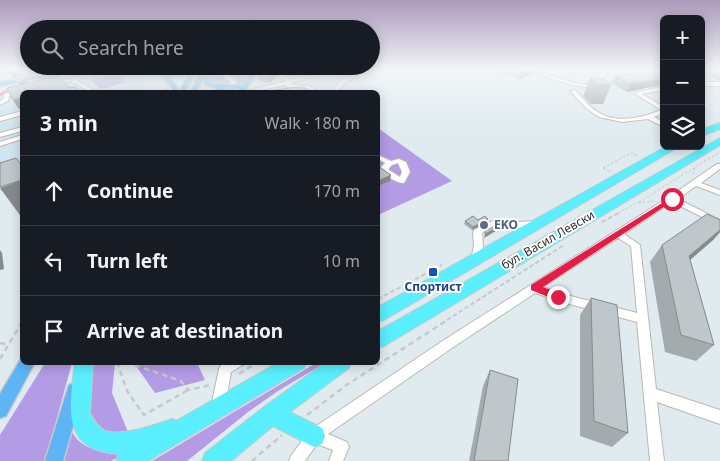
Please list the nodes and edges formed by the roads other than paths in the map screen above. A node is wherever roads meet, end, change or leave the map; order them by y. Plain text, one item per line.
1 (573, 91) dead end
2 (20, 92) edge
3 (640, 92) edge
4 (0, 103) edge
5 (660, 108) edge
6 (660, 110) edge
7 (20, 114) edge
8 (649, 117) junction
9 (0, 119) edge
10 (660, 123) edge
11 (720, 126) edge
12 (20, 130) edge
13 (705, 132) edge
14 (0, 135) edge
15 (20, 138) edge
16 (0, 144) edge
17 (718, 147) edge
18 (668, 150) edge
19 (380, 158) edge
20 (390, 163) dead end
21 (720, 166) edge
22 (694, 180) junction
23 (720, 193) edge
24 (581, 199) junction
25 (672, 199) junction
26 (598, 210) junction
27 (720, 223) edge
28 (536, 224) junction
29 (618, 234) junction
30 (476, 260) junction
31 (534, 288) junction
32 (384, 311) edge
33 (642, 319) junction
34 (405, 324) junction
35 (380, 339) edge
36 (26, 365) edge
37 (82, 365) edge
38 (83, 365) edge
39 (232, 365) edge
40 (293, 365) edge
41 (338, 365) edge
42 (650, 394) junction
43 (0, 410) edge
44 (217, 410) junction
45 (271, 414) junction
46 (720, 417) edge
47 (195, 423) junction
48 (314, 436) junction
49 (172, 437) junction
50 (54, 461) edge
51 (127, 461) edge
52 (136, 461) edge
53 (213, 461) edge
54 (296, 461) edge
55 (336, 461) edge
56 (657, 461) edge

1 - 8 street
2 - 4 street
3 - 5 street
6 - 8 street
7 - 9 street
8 - 10 street
11 - 13 highway
12 - 14 street
15 - 16 street
17 - 26 highway, бул. Васил Левски
18 - 24 highway, бул. Васил Левски
19 - 20 street
21 - 22 street
22 - 23 street
22 - 25 street
24 - 26 highway
24 - 28 highway, бул. Васил Левски
25 - 27 street
25 - 29 street
26 - 34 highway, бул. Васил Левски
28 - 30 highway, бул. Васил Левски
28 - 30 street
29 - 31 street
29 - 33 street
30 - 32 highway, бул. Васил Левски
31 - 33 street
31 - 48 street
32 - 34 highway
33 - 42 street
34 - 35 highway, бул. Васил Левски
36 - 43 main road
37 - 50 main road
38 - 47 highway
39 - 44 street
40 - 44 highway
41 - 45 highway
42 - 46 street
42 - 56 street
44 - 47 highway
45 - 48 highway
45 - 53 highway
47 - 49 highway
48 - 54 street
48 - 55 street
49 - 51 highway
49 - 52 highway

